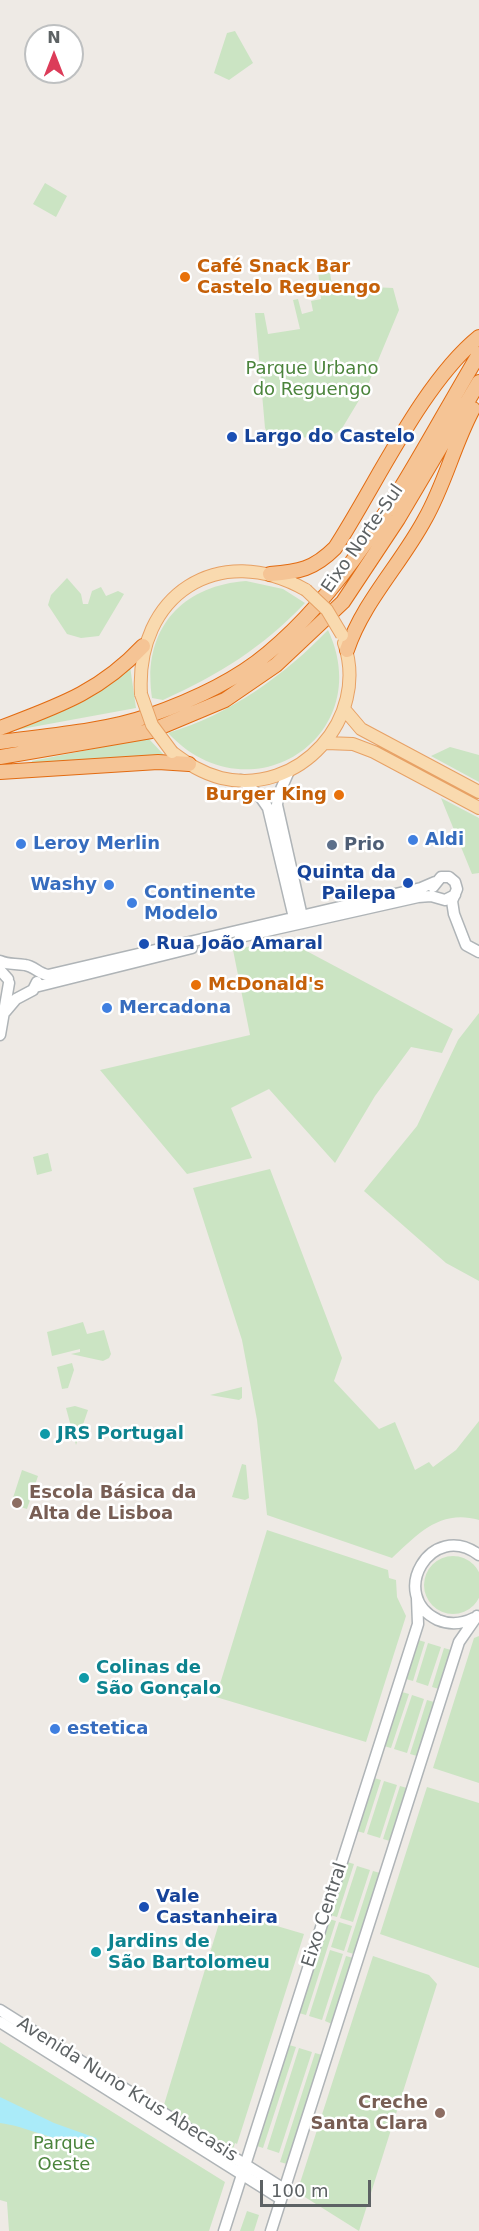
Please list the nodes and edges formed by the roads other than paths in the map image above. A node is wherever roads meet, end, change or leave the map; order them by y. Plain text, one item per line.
1 (479, 337) edge
2 (479, 354) edge
3 (479, 382) edge
4 (479, 398) edge
5 (270, 574) junction
6 (143, 646) junction
7 (347, 650) junction
8 (345, 709) junction
9 (0, 728) edge
10 (0, 742) edge
11 (326, 743) junction
12 (0, 757) edge
13 (189, 764) junction
14 (289, 771) junction
15 (0, 772) edge
16 (242, 780) junction
17 (479, 792) edge
18 (477, 807) edge
19 (435, 882) junction
20 (454, 896) junction
21 (440, 899) junction
22 (454, 914) junction
23 (298, 921) junction
24 (479, 952) edge
25 (0, 961) edge
26 (21, 965) junction
27 (33, 968) junction
28 (0, 970) edge
29 (9, 981) junction
30 (35, 987) junction
31 (25, 994) junction
32 (5, 1012) junction
33 (0, 1035) edge
34 (479, 1555) edge
35 (417, 1598) junction
36 (478, 1615) edge
37 (0, 2010) edge
38 (0, 2022) edge
39 (244, 2170) junction
40 (283, 2194) junction
41 (224, 2231) edge
42 (271, 2231) edge

1 - 5 highway
2 - 10 highway, Eixo Norte-Sul
3 - 12 highway, Eixo Norte-Sul
4 - 7 highway
5 - 6 main road
5 - 7 main road, bridge
6 - 9 highway
6 - 13 main road, bridge
7 - 8 main road
8 - 11 main road
8 - 17 main road
11 - 14 main road
11 - 18 main road
13 - 15 highway
13 - 16 main road
14 - 16 main road
14 - 23 main road
16 - 23 main road
19 - 20 main road
19 - 21 main road
19 - 23 main road
20 - 21 main road
20 - 22 main road
21 - 22 main road
21 - 23 main road
22 - 24 main road
23 - 27 main road
23 - 30 main road
25 - 26 main road
26 - 27 main road
26 - 29 main road
27 - 30 main road
28 - 29 main road
29 - 31 main road
29 - 32 main road
30 - 31 main road
31 - 32 main road
32 - 33 main road
34 - 35 main road, Eixo Central
35 - 36 main road
35 - 39 main road, Eixo Central
36 - 40 main road
37 - 39 main road, Avenida Nuno Krus Abecasis
38 - 39 main road, Avenida Nuno Krus Abecasis
39 - 40 main road, Avenida Nuno Krus Abecasis
39 - 41 main road, Eixo Central
40 - 42 main road

